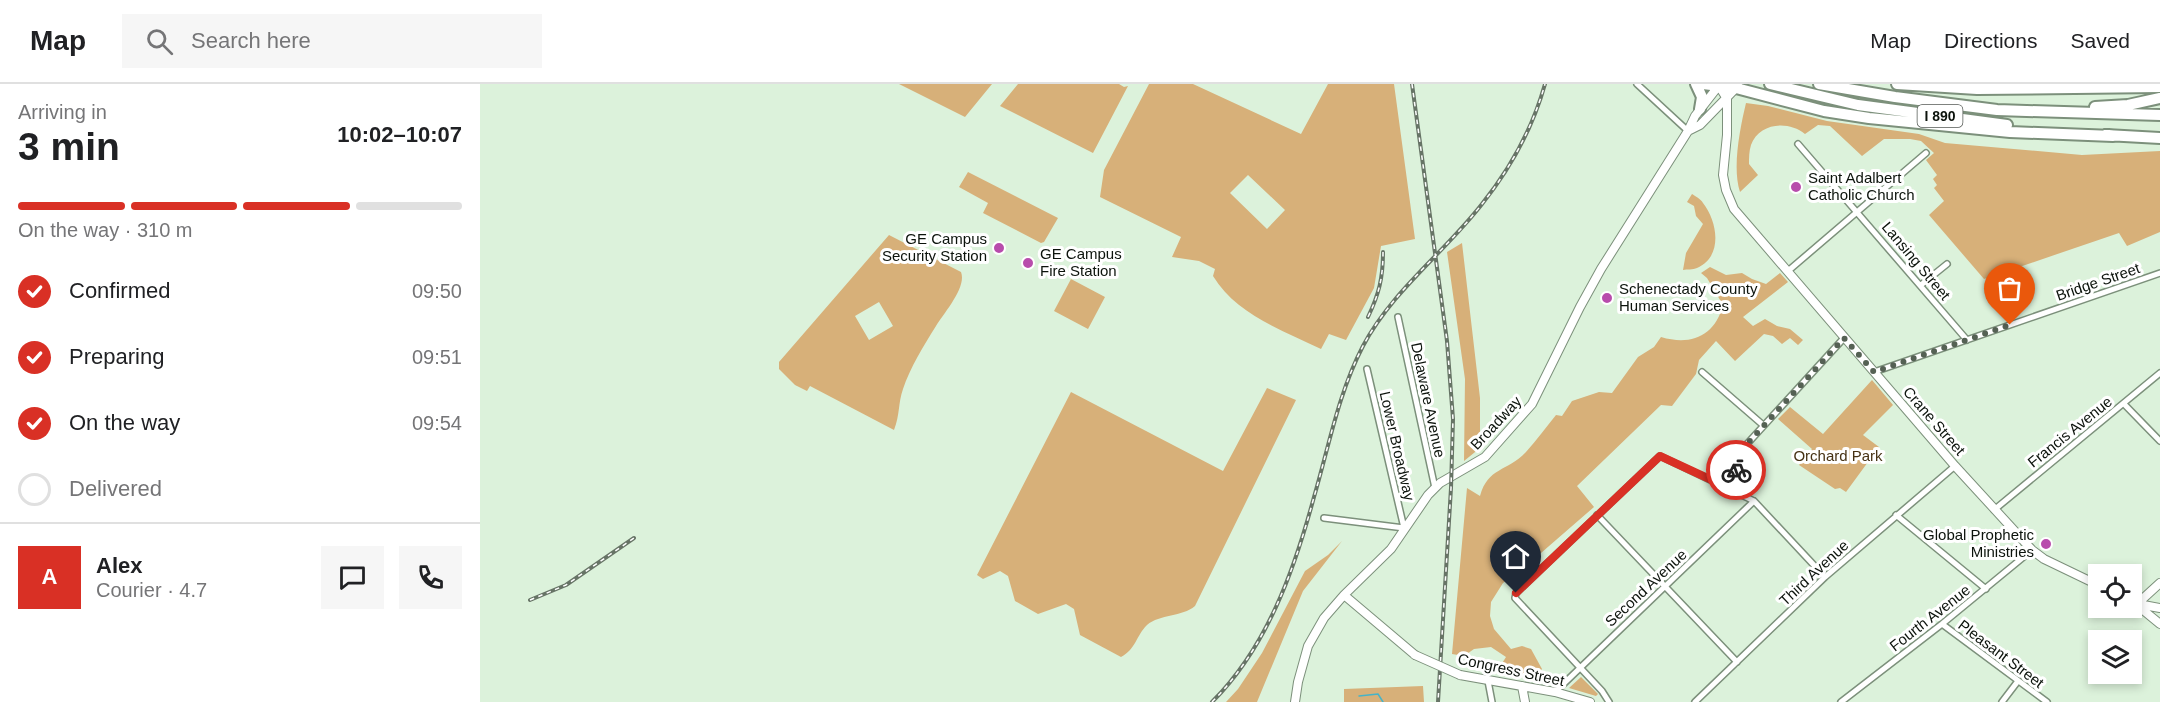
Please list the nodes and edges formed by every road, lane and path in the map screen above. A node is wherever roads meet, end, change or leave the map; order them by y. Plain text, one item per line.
1 (1637, 84) edge
2 (1696, 84) edge
3 (1703, 84) edge
4 (1770, 84) edge
5 (1819, 84) edge
6 (1897, 84) edge
7 (1720, 85) edge
8 (1738, 86) edge
9 (2160, 87) edge
10 (2160, 98) edge
11 (1727, 99) junction
12 (1700, 109) junction
13 (1997, 110) junction
14 (2160, 115) edge
15 (1688, 131) junction
16 (2112, 136) junction
17 (2160, 138) edge
18 (1798, 144) dead end
19 (1926, 153) dead end
20 (1857, 211) junction
21 (1947, 264) dead end
22 (1788, 271) junction
23 (2160, 273) edge
24 (1921, 285) junction
25 (1398, 316) dead end
26 (1844, 338) junction
27 (1967, 340) junction
28 (1367, 369) dead end
29 (1702, 372) dead end
30 (1874, 372) junction
31 (2160, 373) edge
32 (2124, 404) junction
33 (1763, 425) junction
34 (2160, 441) edge
35 (1955, 466) junction
36 (1435, 488) junction
37 (1729, 488) junction
38 (1755, 501) junction
39 (1994, 510) junction
40 (1597, 515) junction
41 (1896, 515) junction
42 (1324, 518) dead end
43 (1404, 528) junction
44 (2032, 550) junction
45 (1825, 577) junction
46 (2088, 580) edge
47 (2160, 583) edge
48 (1666, 586) junction
49 (1986, 589) junction
50 (1344, 596) junction
51 (2142, 597) edge
52 (2142, 605) edge
53 (2160, 608) edge
54 (2142, 609) edge
55 (1942, 624) junction
56 (2160, 624) edge
57 (1737, 662) junction
58 (1580, 667) junction
59 (1488, 681) junction
60 (2018, 681) junction
61 (1522, 686) junction
62 (1555, 692) junction
63 (1294, 702) edge
64 (1492, 702) edge
65 (1525, 702) edge
66 (1590, 702) edge
67 (1609, 702) edge
68 (1695, 702) edge
69 (1841, 702) edge
70 (2002, 702) edge
71 (2047, 702) edge

1 - 15 street
2 - 12 highway
3 - 7 highway
4 - 16 highway, I 890
5 - 13 highway, I 890
6 - 9 highway
7 - 8 highway
7 - 11 street
7 - 12 street, Broadway
8 - 11 street, Broadway
8 - 16 highway
10 - 13 highway
11 - 15 street, Broadway
11 - 22 street, Crane Street
12 - 15 street, Broadway
13 - 14 highway, I 890
15 - 36 street, Broadway
16 - 17 highway, I 890
18 - 20 street, Lansing Street
19 - 20 street
20 - 22 street
20 - 24 street, Lansing Street
21 - 24 street
22 - 26 street, Crane Street
23 - 27 street, Bridge Street
24 - 27 street, Lansing Street
25 - 36 street, Delaware Avenue
26 - 30 street, Crane Street
26 - 33 street
27 - 30 street, Bridge Street
28 - 43 street, Lower Broadway
29 - 33 street
30 - 35 street, Crane Street
31 - 32 street, Francis Avenue
32 - 34 street
32 - 39 street, Francis Avenue
33 - 37 street
35 - 39 street, Crane Street
35 - 41 street, Third Avenue
36 - 43 street, Broadway
37 - 38 street
37 - 40 street
38 - 45 street
38 - 48 street, Second Avenue
39 - 44 street, Crane Street
40 - 48 street
40 - 58 street
41 - 45 street, Third Avenue
41 - 49 street
42 - 43 street
43 - 50 street, Broadway
44 - 46 street, Crane Street
44 - 49 street, Fourth Avenue
45 - 57 street, Third Avenue
47 - 51 street
48 - 57 street
48 - 58 street, Second Avenue
49 - 55 street, Fourth Avenue
50 - 59 street, Congress Street, bridge
50 - 63 street, Broadway
52 - 53 street
54 - 56 street
55 - 60 street, Pleasant Street
55 - 69 street, Fourth Avenue
57 - 68 street, Third Avenue
58 - 62 street, Second Avenue
58 - 67 street
59 - 61 street, Congress Street
59 - 64 street
60 - 70 street
60 - 71 street, Pleasant Street
61 - 62 street, Congress Street
61 - 65 street
62 - 66 street, Congress Street

